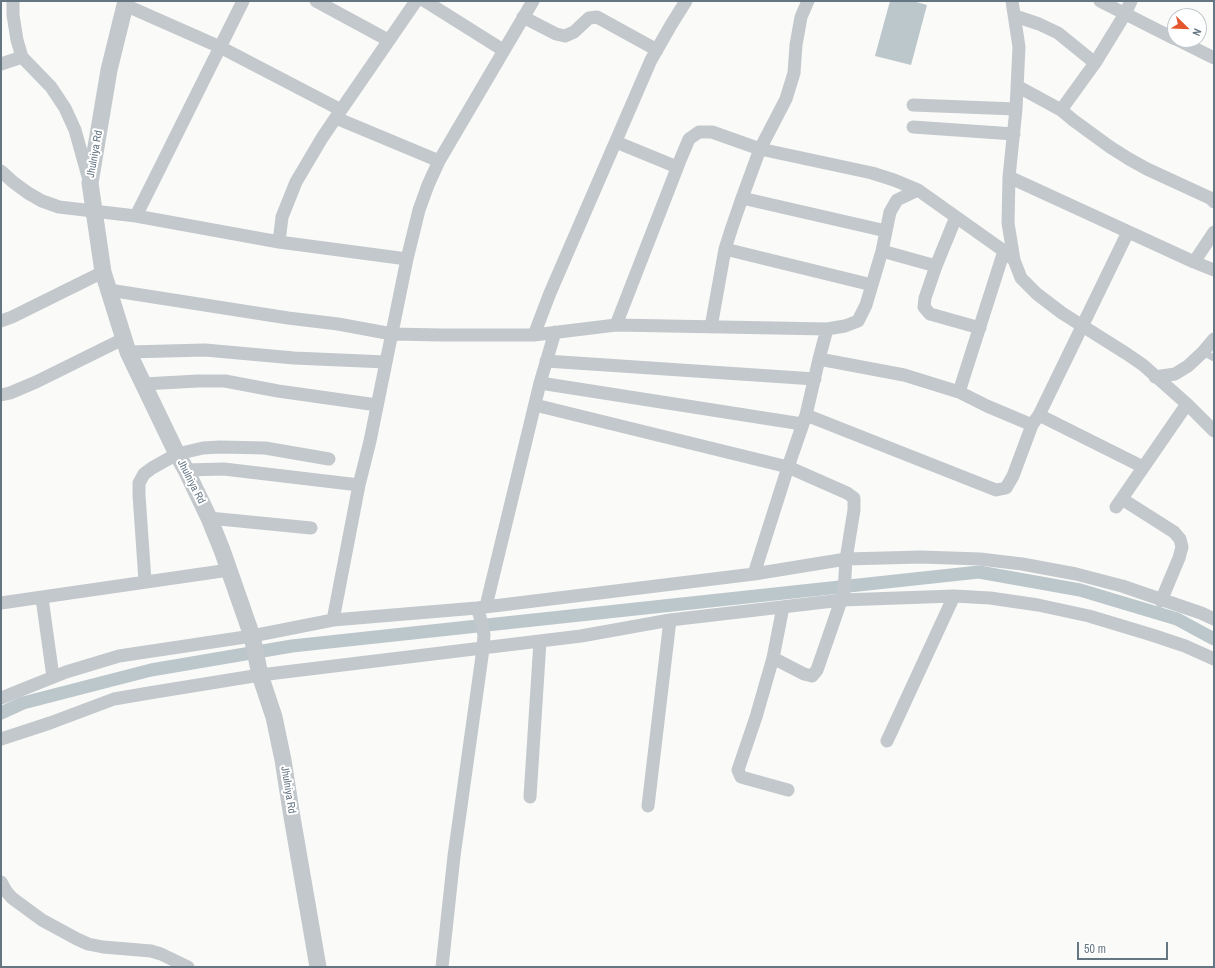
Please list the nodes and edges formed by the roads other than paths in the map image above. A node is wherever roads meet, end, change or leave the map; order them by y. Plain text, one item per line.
1 (13, 1) edge
2 (243, 1) edge
3 (316, 1) edge
4 (416, 1) edge
5 (425, 1) edge
6 (532, 1) edge
7 (686, 1) edge
8 (808, 1) edge
9 (1012, 1) edge
10 (1100, 1) edge
11 (1131, 1) edge
12 (126, 3) edge
13 (1125, 14) junction
14 (523, 16) junction
15 (1015, 16) junction
16 (1167, 35) edge
17 (388, 40) junction
18 (220, 47) junction
19 (1194, 48) edge
20 (503, 50) junction
21 (657, 50) junction
22 (22, 57) junction
23 (1214, 58) edge
24 (1095, 63) junction
25 (1, 64) edge
26 (1016, 86) junction
27 (913, 105) dead end
28 (1016, 109) junction
29 (1061, 110) junction
30 (338, 114) junction
31 (912, 127) dead end
32 (1014, 134) junction
33 (616, 142) junction
34 (760, 148) junction
35 (438, 161) junction
36 (677, 166) junction
37 (1, 171) edge
38 (1010, 177) junction
39 (90, 183) junction
40 (918, 190) junction
41 (742, 198) junction
42 (1214, 202) edge
43 (93, 210) junction
44 (136, 216) junction
45 (956, 217) junction
46 (886, 231) junction
47 (1128, 232) junction
48 (1214, 232) edge
49 (279, 242) junction
50 (725, 249) junction
51 (882, 251) junction
52 (1004, 251) junction
53 (408, 258) junction
54 (1014, 260) junction
55 (1194, 262) junction
56 (936, 266) junction
57 (1214, 270) edge
58 (103, 272) junction
59 (872, 285) junction
60 (109, 290) junction
61 (1, 321) edge
62 (616, 325) junction
63 (1082, 326) junction
64 (711, 327) junction
65 (980, 328) junction
66 (827, 329) junction
67 (555, 332) junction
68 (392, 334) junction
69 (534, 335) junction
70 (1214, 338) edge
71 (126, 345) junction
72 (1208, 355) edge
73 (819, 359) junction
74 (546, 361) junction
75 (386, 362) junction
76 (1155, 377) junction
77 (815, 379) junction
78 (143, 384) junction
79 (540, 384) junction
80 (959, 392) junction
81 (1, 395) edge
82 (1187, 404) junction
83 (377, 405) junction
84 (535, 405) junction
85 (804, 420) junction
86 (1035, 420) junction
87 (1214, 431) edge
88 (177, 454) junction
89 (329, 459) dead end
90 (788, 467) junction
91 (1143, 467) junction
92 (186, 470) junction
93 (359, 485) junction
94 (209, 518) junction
95 (311, 528) dead end
96 (846, 564) junction
97 (229, 570) junction
98 (754, 574) junction
99 (145, 581) junction
100 (843, 596) junction
101 (954, 596) junction
102 (42, 598) junction
103 (1162, 600) junction
104 (1, 603) edge
105 (783, 607) junction
106 (481, 610) junction
107 (1214, 619) edge
108 (333, 620) junction
109 (670, 620) junction
110 (540, 641) junction
111 (483, 649) junction
112 (256, 655) junction
113 (773, 658) junction
114 (1214, 659) edge
115 (53, 677) junction
116 (1, 698) edge
117 (1, 739) edge
118 (888, 741) dead end
119 (788, 790) dead end
120 (530, 797) dead end
121 (648, 806) dead end
122 (1, 882) edge
123 (188, 967) edge
124 (318, 967) edge
125 (442, 967) edge

1 - 22 street
2 - 18 street
3 - 17 street
4 - 17 street
5 - 20 street
6 - 14 street
7 - 21 street
8 - 34 street
9 - 15 street
10 - 13 street
11 - 13 street
12 - 18 street
12 - 39 street, Jhulniya Rd
13 - 16 street
13 - 24 street
14 - 20 street
14 - 21 street
15 - 24 street
15 - 26 street
17 - 30 street
18 - 30 street
18 - 44 street
19 - 23 street
20 - 35 street
21 - 33 street
22 - 25 street
22 - 39 street
24 - 29 street
26 - 28 street
26 - 29 street
27 - 28 street
28 - 32 street
29 - 42 street
30 - 35 street
30 - 49 street
31 - 32 street
32 - 38 street
33 - 36 street
33 - 69 street
34 - 36 street
34 - 40 street
34 - 41 street
35 - 53 street
36 - 62 street
37 - 43 street
38 - 47 street
38 - 54 street
39 - 43 street, Jhulniya Rd
40 - 45 street
40 - 46 street
41 - 46 street
41 - 50 street
43 - 44 street
43 - 58 street, Jhulniya Rd
44 - 49 street
45 - 52 street
45 - 56 street
46 - 51 street
47 - 55 street
47 - 63 street
48 - 55 street
49 - 53 street
50 - 59 street
50 - 64 street
51 - 56 street
51 - 59 street
52 - 54 street
52 - 65 street
53 - 68 street
54 - 63 street
55 - 57 street
56 - 65 street
58 - 60 street, Jhulniya Rd
58 - 61 street
59 - 66 street
60 - 68 street
60 - 71 street, Jhulniya Rd
62 - 64 street
62 - 67 street
63 - 76 street
63 - 86 street
64 - 66 street
65 - 80 street
66 - 73 street
67 - 69 street
67 - 74 street
68 - 69 street
68 - 75 street
70 - 72 street
71 - 75 street
71 - 78 street, Jhulniya Rd
71 - 81 street
72 - 76 street
73 - 77 street
73 - 80 street
74 - 77 street
74 - 79 street
75 - 83 street
76 - 82 street
77 - 85 street
78 - 83 street
78 - 88 street, Jhulniya Rd
79 - 84 street
79 - 85 street
80 - 86 street
82 - 87 street
82 - 91 street
83 - 93 street
84 - 90 street
84 - 106 street
85 - 86 street
85 - 90 street
86 - 91 street
88 - 89 street
88 - 92 street, Jhulniya Rd
88 - 99 street
90 - 96 street
90 - 98 street
91 - 103 street
92 - 93 street
92 - 94 street, Jhulniya Rd
93 - 108 street
94 - 95 street
94 - 97 street, Jhulniya Rd
96 - 98 street
96 - 100 street
96 - 103 street
97 - 99 street
97 - 112 street, Jhulniya Rd
98 - 106 street
99 - 102 street
100 - 101 street
100 - 105 street
100 - 113 street
101 - 114 street
101 - 118 street
102 - 104 street
102 - 115 street
103 - 107 street
105 - 109 street
105 - 113 street
106 - 108 street
106 - 111 street
108 - 112 street
109 - 110 street
109 - 121 street
110 - 111 street
110 - 120 street
111 - 112 street
111 - 125 street
112 - 115 street
112 - 117 street
112 - 124 street, Jhulniya Rd
113 - 119 street
115 - 116 street
122 - 123 street

